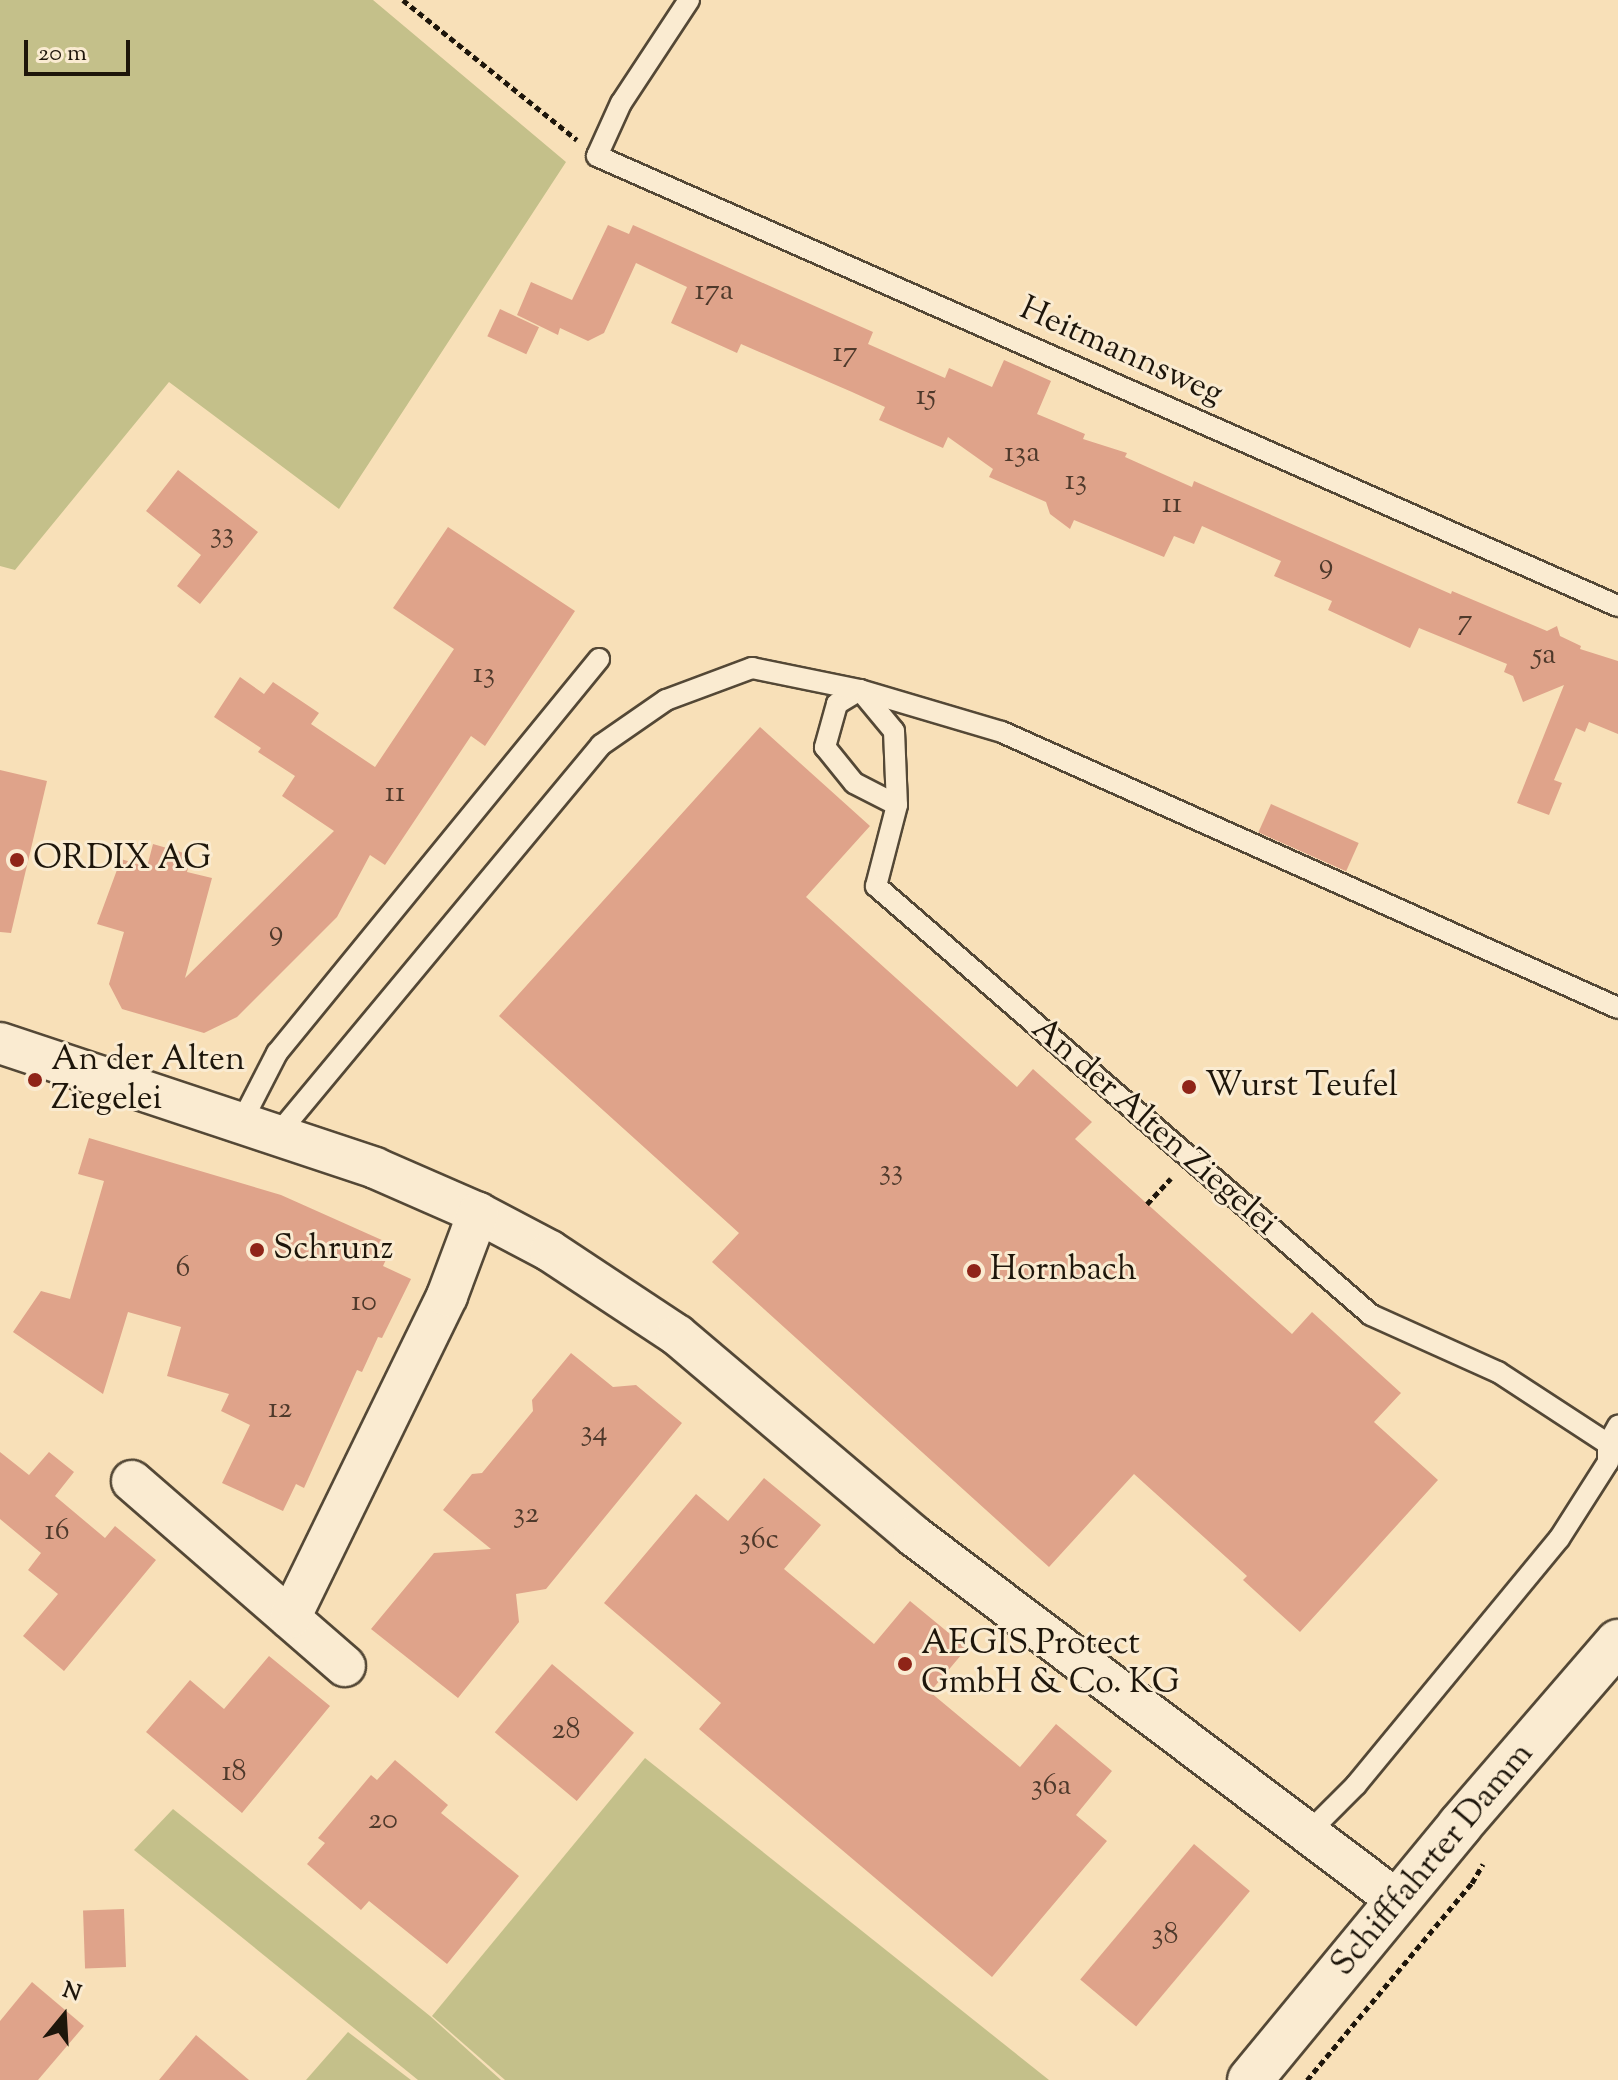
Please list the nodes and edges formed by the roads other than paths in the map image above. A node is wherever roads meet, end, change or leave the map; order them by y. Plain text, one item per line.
1 (689, 0) edge
2 (1618, 606) edge
3 (599, 659) dead end
4 (860, 690) junction
5 (897, 805) junction
6 (1618, 1008) edge
7 (0, 1043) edge
8 (259, 1129) junction
9 (478, 1213) junction
10 (1613, 1435) edge
11 (132, 1481) dead end
12 (290, 1618) junction
13 (1618, 1642) edge
14 (345, 1666) dead end
15 (1306, 1835) junction
16 (1398, 1901) junction
17 (1250, 2080) edge

1 - 2 lane, Heitmannsweg
3 - 8 lane
4 - 5 lane, An der Alten Ziegelei
4 - 5 lane
4 - 6 lane
4 - 8 lane
5 - 10 lane, An der Alten Ziegelei
7 - 8 street
8 - 9 street
9 - 12 street
9 - 15 street
10 - 15 lane
11 - 12 street
12 - 14 street
13 - 16 main road, Schifffahrter Damm
15 - 16 street
16 - 17 main road, Schifffahrter Damm

